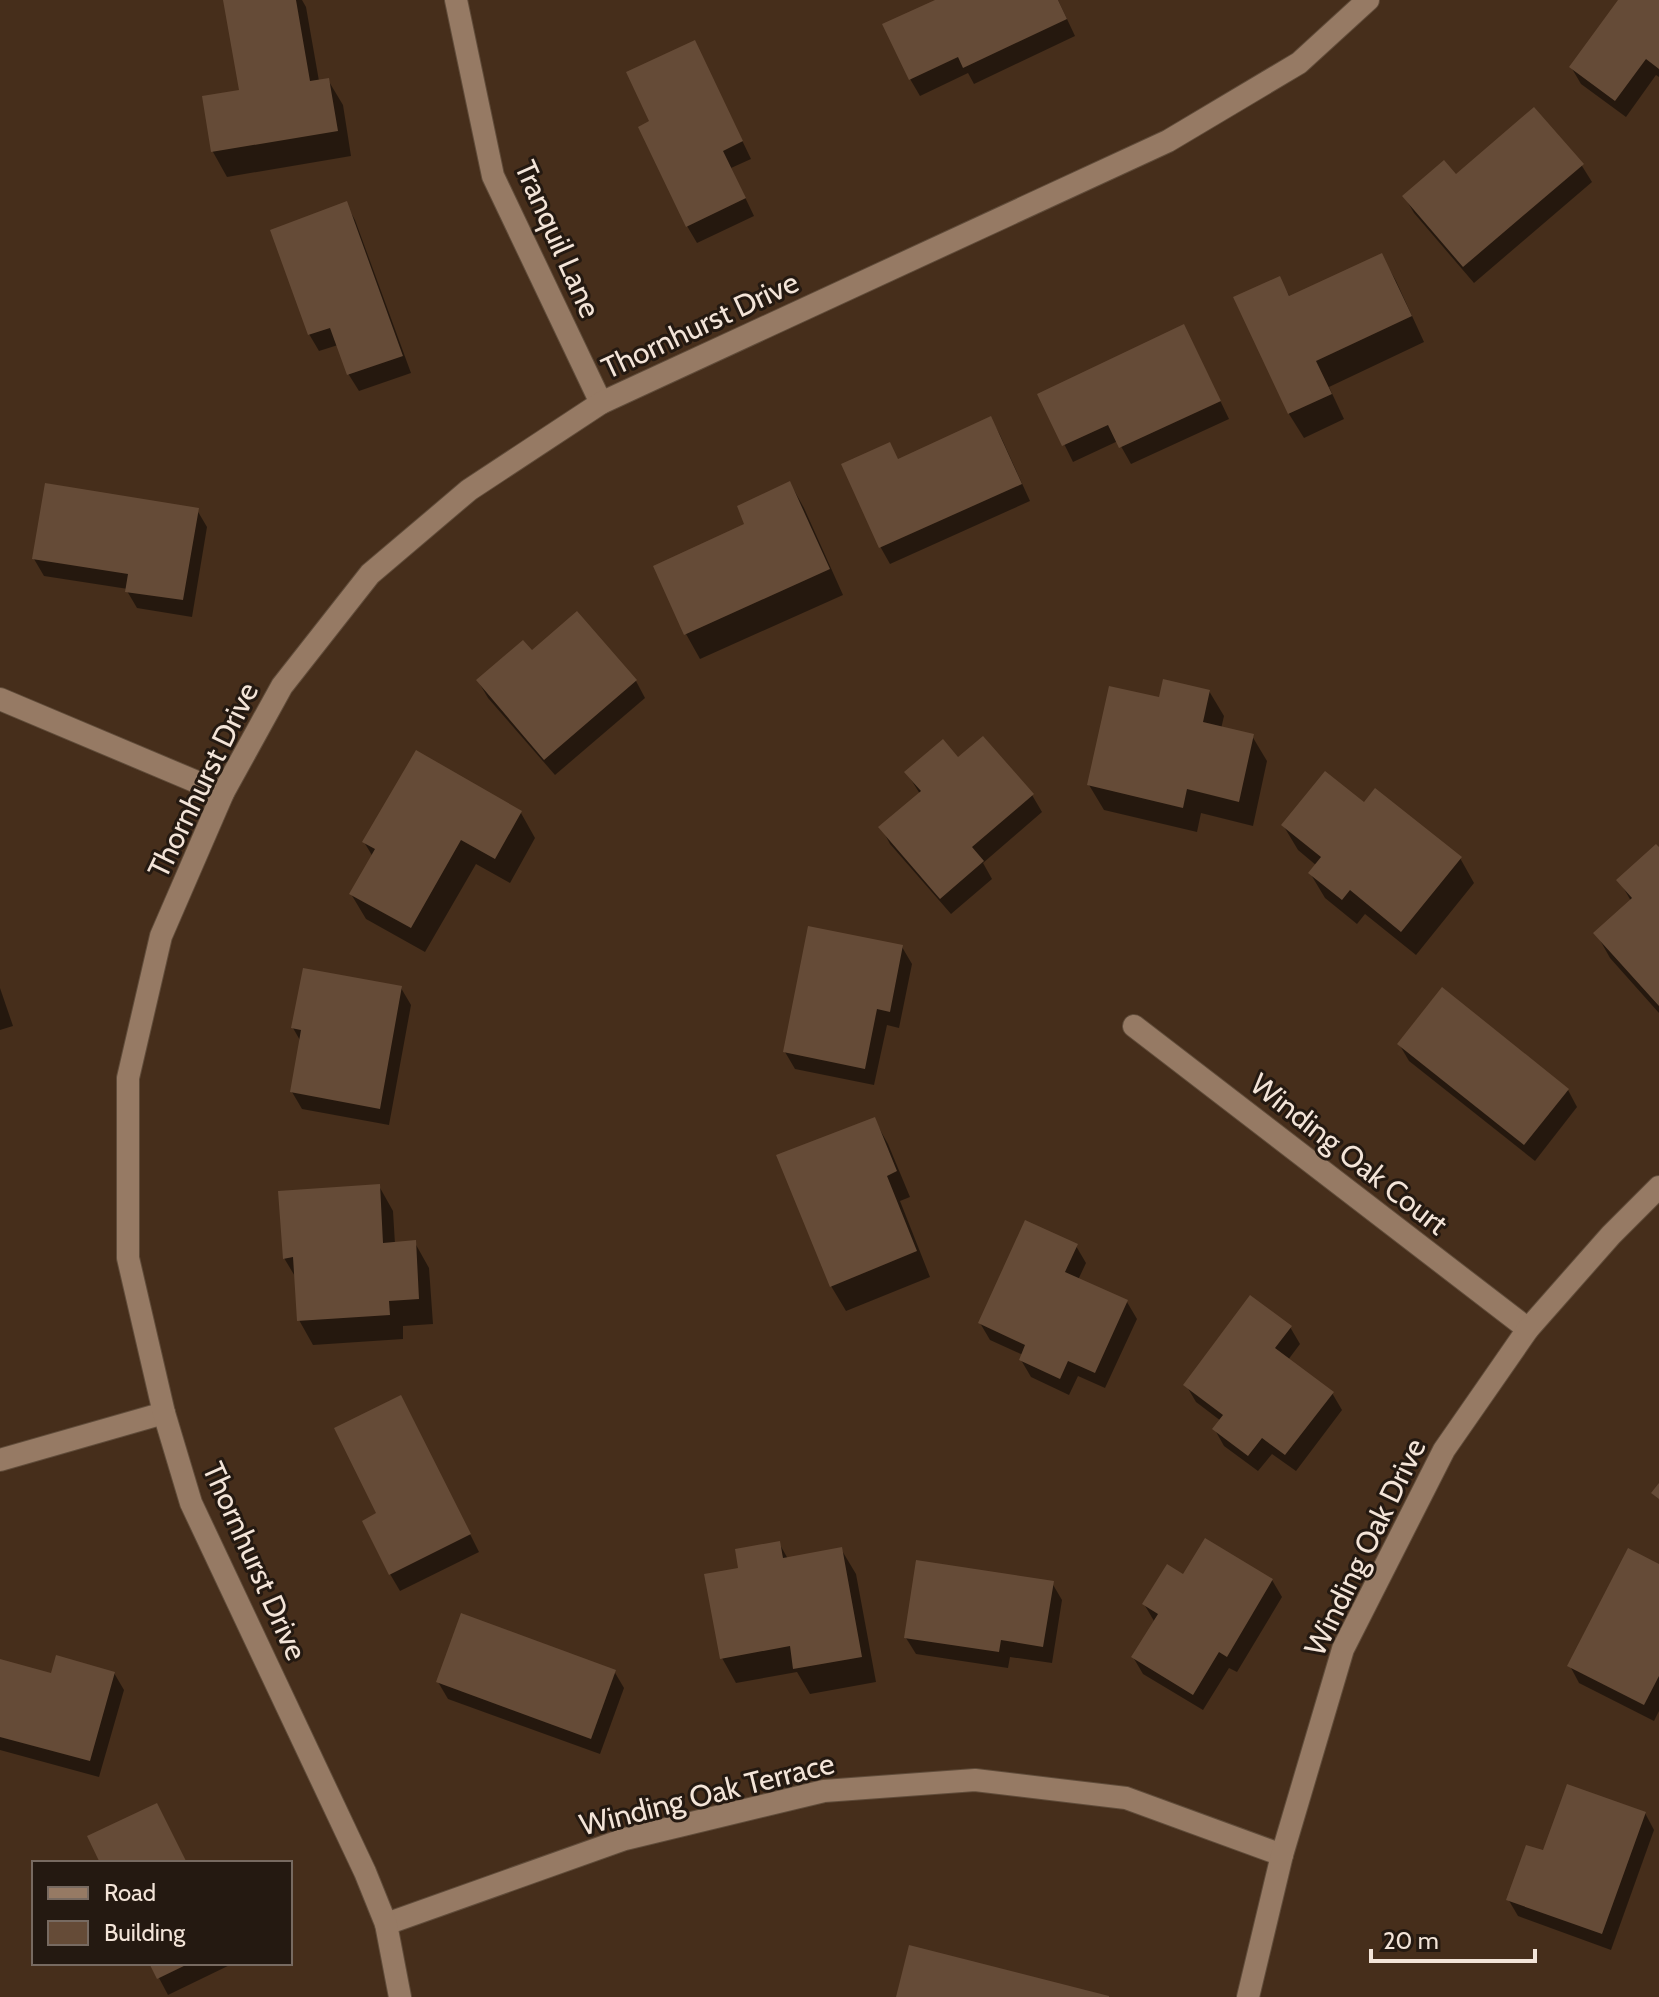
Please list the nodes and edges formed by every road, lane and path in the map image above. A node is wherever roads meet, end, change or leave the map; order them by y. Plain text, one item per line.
1 (456, 0) edge
2 (1368, 0) edge
3 (601, 403) junction
4 (0, 699) edge
5 (223, 793) junction
6 (1134, 1026) dead end
7 (1659, 1187) edge
8 (1528, 1329) junction
9 (164, 1413) junction
10 (0, 1460) edge
11 (1282, 1855) junction
12 (386, 1924) junction
13 (400, 1997) edge
14 (1248, 1997) edge

1 - 3 street, Tranquil Lane
2 - 3 street, Thornhurst Drive
3 - 5 street, Thornhurst Drive
4 - 5 street
5 - 9 street, Thornhurst Drive
6 - 8 street, Winding Oak Court
7 - 8 street, Winding Oak Drive
8 - 11 street, Winding Oak Drive
9 - 10 street
9 - 12 street, Thornhurst Drive
11 - 12 street, Winding Oak Terrace
11 - 14 street, Winding Oak Drive
12 - 13 street, Thornhurst Drive

